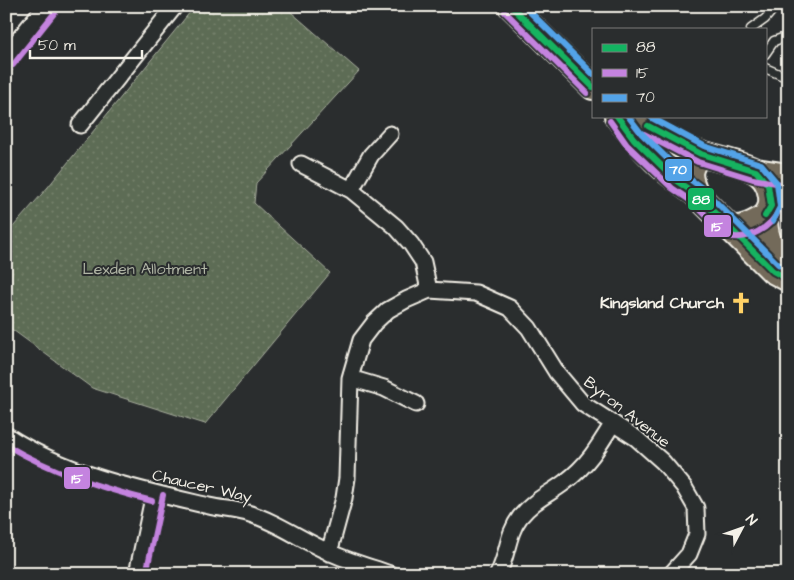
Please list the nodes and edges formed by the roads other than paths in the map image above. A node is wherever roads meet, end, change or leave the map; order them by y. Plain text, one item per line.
1 (49, 6) edge
2 (175, 6) edge
3 (511, 6) edge
4 (776, 6) edge
5 (753, 28) edge
6 (788, 36) edge
7 (766, 52) edge
8 (6, 60) edge
9 (766, 68) edge
10 (788, 78) edge
11 (591, 81) edge
12 (618, 118) edge
13 (636, 118) edge
14 (80, 125) dead end
15 (390, 134) dead end
16 (701, 154) junction
17 (301, 164) dead end
18 (756, 171) junction
19 (788, 176) edge
20 (351, 190) junction
21 (696, 194) junction
22 (775, 208) edge
23 (732, 228) junction
24 (788, 278) edge
25 (429, 290) junction
26 (350, 378) junction
27 (416, 404) dead end
28 (613, 423) junction
29 (6, 435) edge
30 (154, 493) junction
31 (330, 553) junction
32 (136, 574) edge
33 (390, 574) edge
34 (498, 574) edge
35 (671, 574) edge

1 - 8 street
2 - 14 street
3 - 11 main road
4 - 5 lane
6 - 7 lane
9 - 10 lane
12 - 21 main road
13 - 16 main road
15 - 20 street
16 - 18 main road
16 - 21 main road
17 - 20 street
18 - 19 main road
18 - 22 main road
20 - 25 street
21 - 23 main road
22 - 23 main road
22 - 24 main road
23 - 24 main road
25 - 26 street, Byron Avenue
25 - 28 street, Byron Avenue
26 - 27 street
26 - 31 street, Byron Avenue
28 - 34 street
28 - 35 street, Byron Avenue
29 - 30 street, Chaucer Way
30 - 31 street, Chaucer Way
30 - 32 street
31 - 33 street, Chaucer Way

